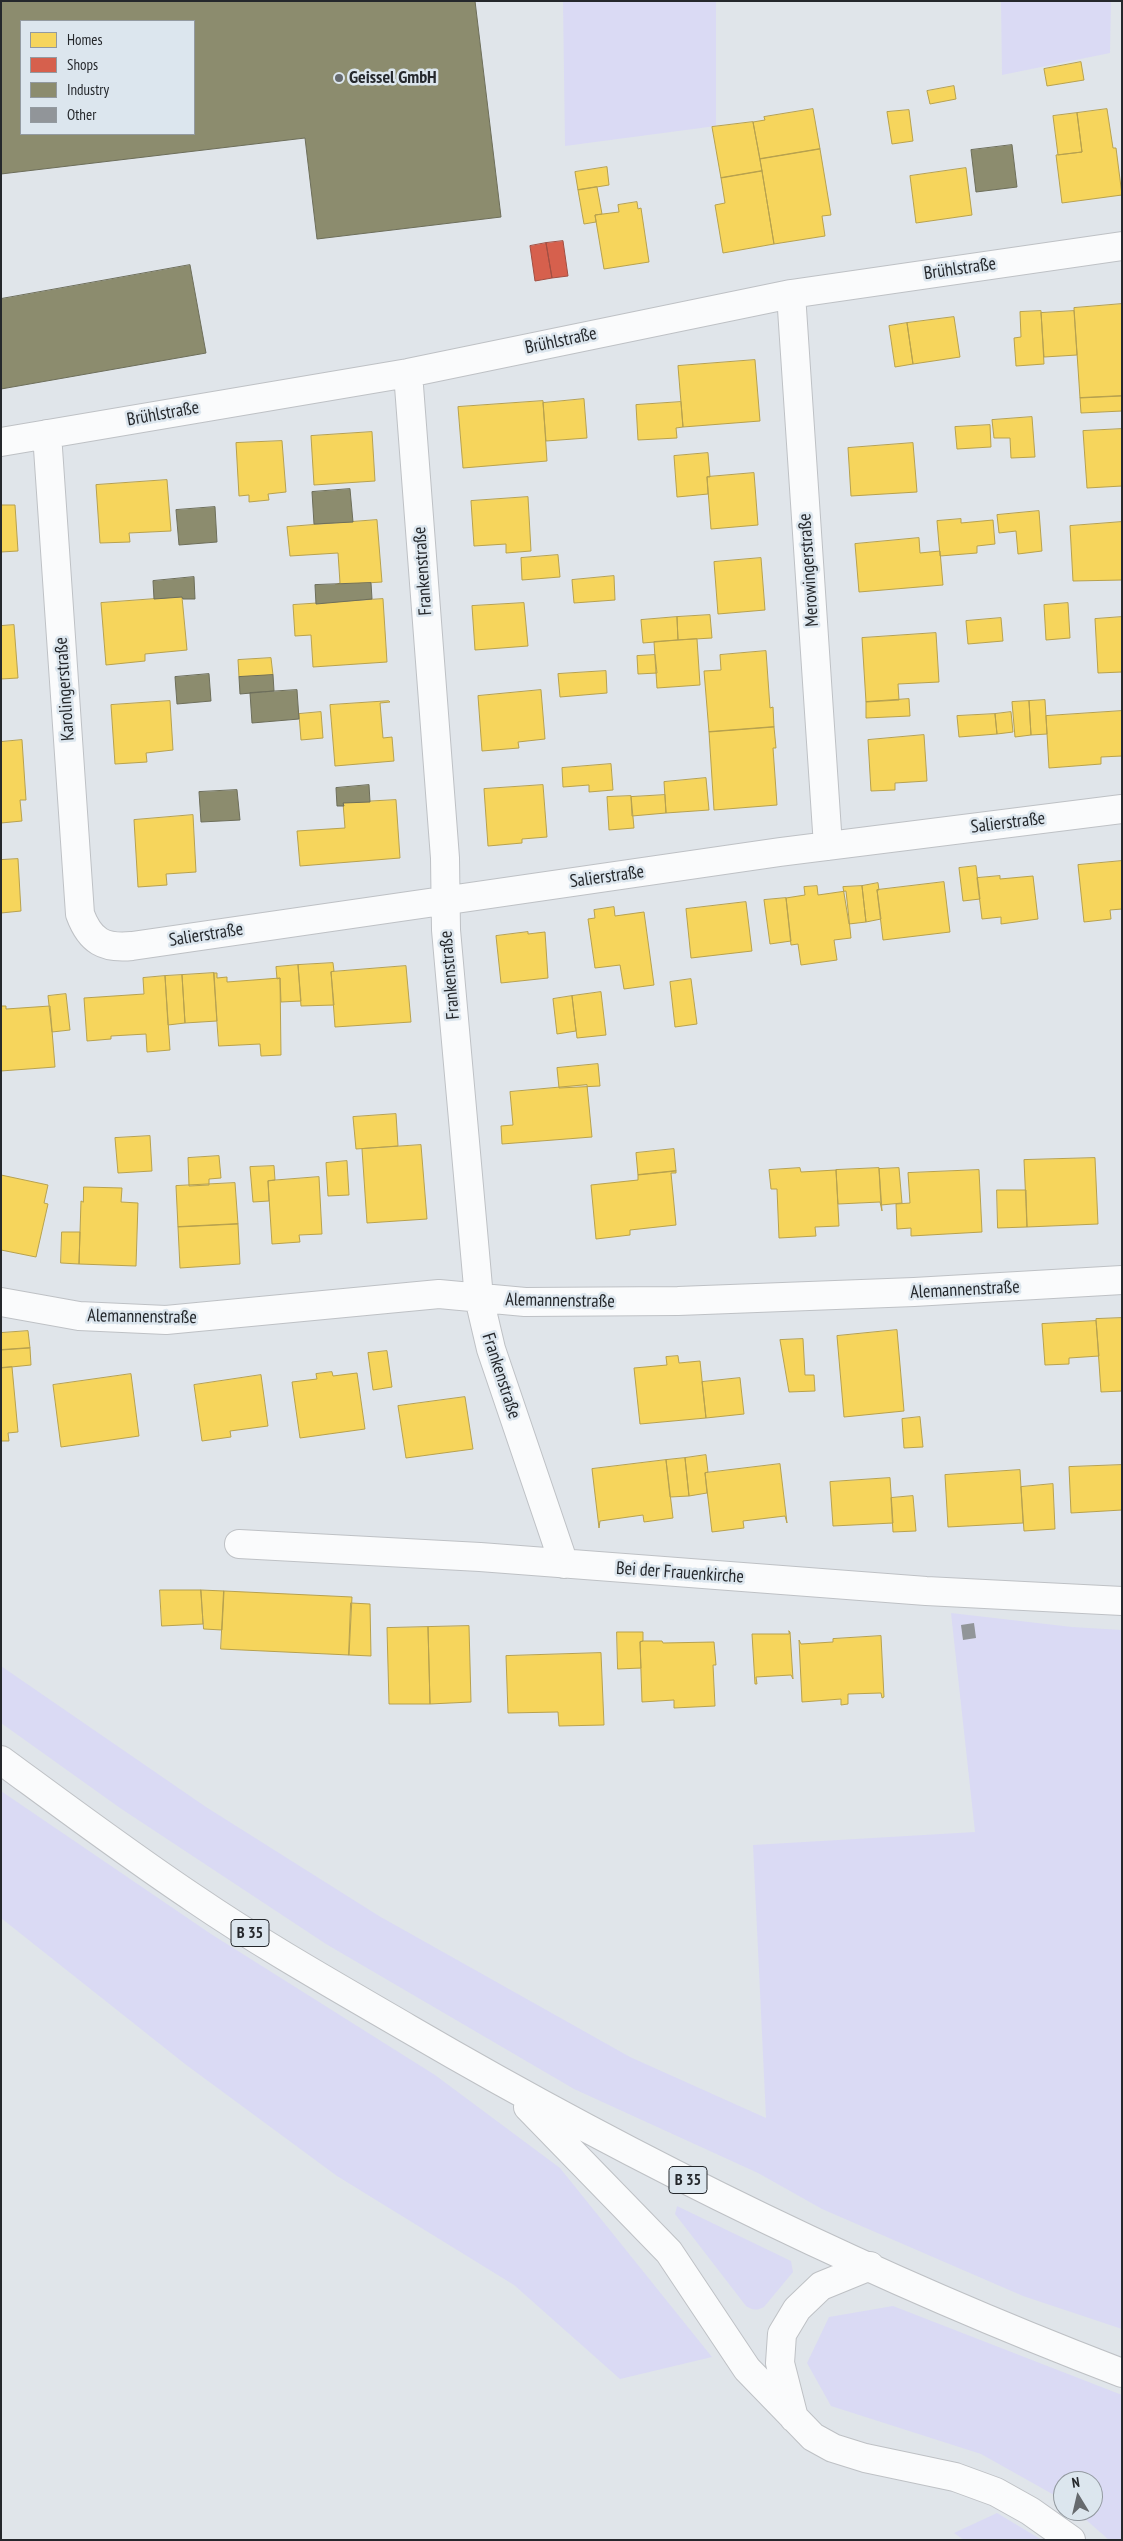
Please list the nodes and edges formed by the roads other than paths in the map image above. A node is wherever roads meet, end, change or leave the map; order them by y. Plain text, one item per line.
1 (1122, 246) edge
2 (790, 294) junction
3 (408, 373) junction
4 (47, 434) junction
5 (1, 442) edge
6 (1122, 809) edge
7 (828, 846) junction
8 (446, 899) junction
9 (95, 938) joint
10 (1122, 1280) edge
11 (479, 1298) junction
12 (1, 1302) edge
13 (239, 1544) dead end
14 (564, 1564) junction
15 (1122, 1602) edge
16 (1, 1760) edge
17 (509, 2088) junction
18 (870, 2266) junction
19 (1122, 2373) edge
20 (795, 2419) junction
21 (1071, 2540) edge

1 - 2 street, Brühlstraße
2 - 3 street, Brühlstraße
2 - 7 street, Merowingerstraße
3 - 4 street, Brühlstraße
3 - 8 street, Frankenstraße
4 - 5 street, Brühlstraße
4 - 9 street, Karolingerstraße
6 - 7 street, Salierstraße
7 - 8 street, Salierstraße
8 - 9 street, Salierstraße
8 - 11 street, Frankenstraße
10 - 11 street, Alemannenstraße
11 - 12 street, Alemannenstraße
11 - 14 street, Frankenstraße
13 - 14 street, Bei der Frauenkirche
14 - 15 street, Bei der Frauenkirche
16 - 17 street, B 35
17 - 18 street, B 35
17 - 20 street
18 - 19 street, B 35
18 - 20 street
20 - 21 street

